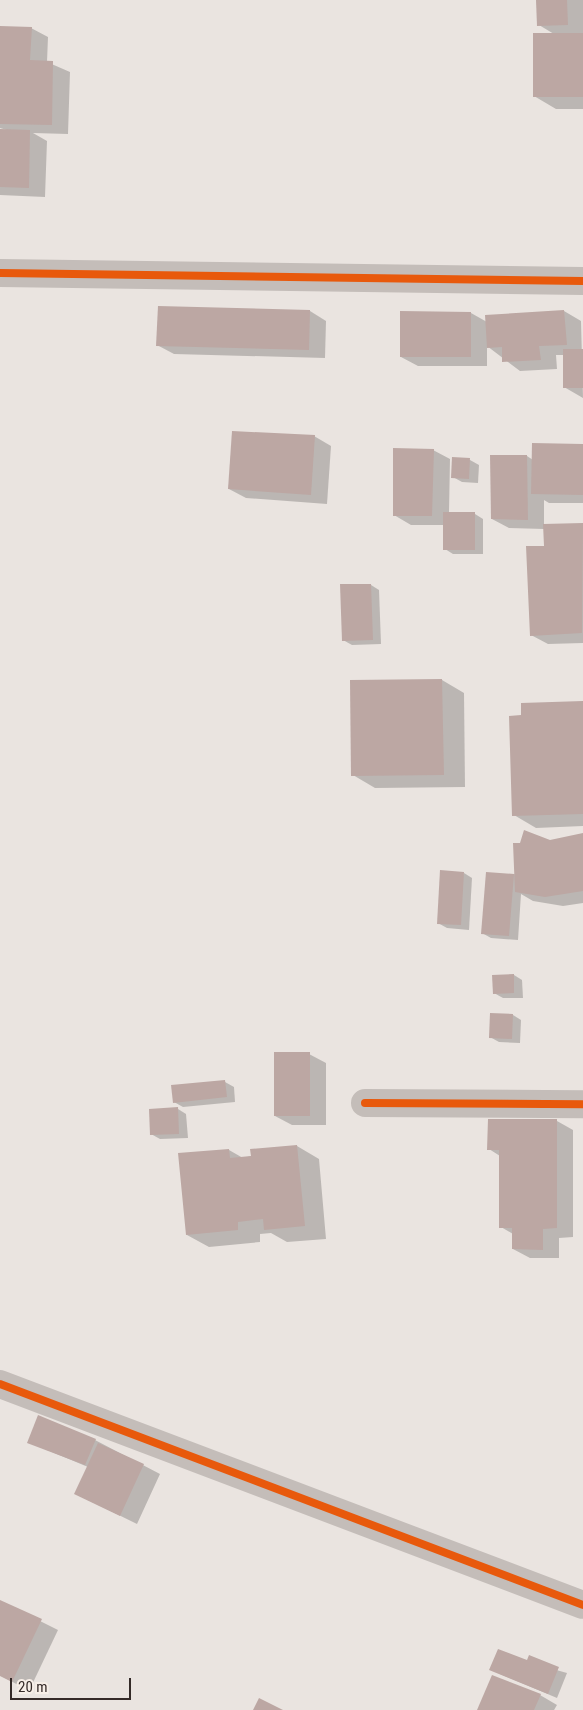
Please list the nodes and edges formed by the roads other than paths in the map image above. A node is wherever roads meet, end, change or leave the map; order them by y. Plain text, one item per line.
1 (0, 273) edge
2 (583, 281) edge
3 (365, 1103) dead end
4 (583, 1104) edge
5 (0, 1384) edge
6 (583, 1605) edge

1 - 2 street
3 - 4 street
5 - 6 street

